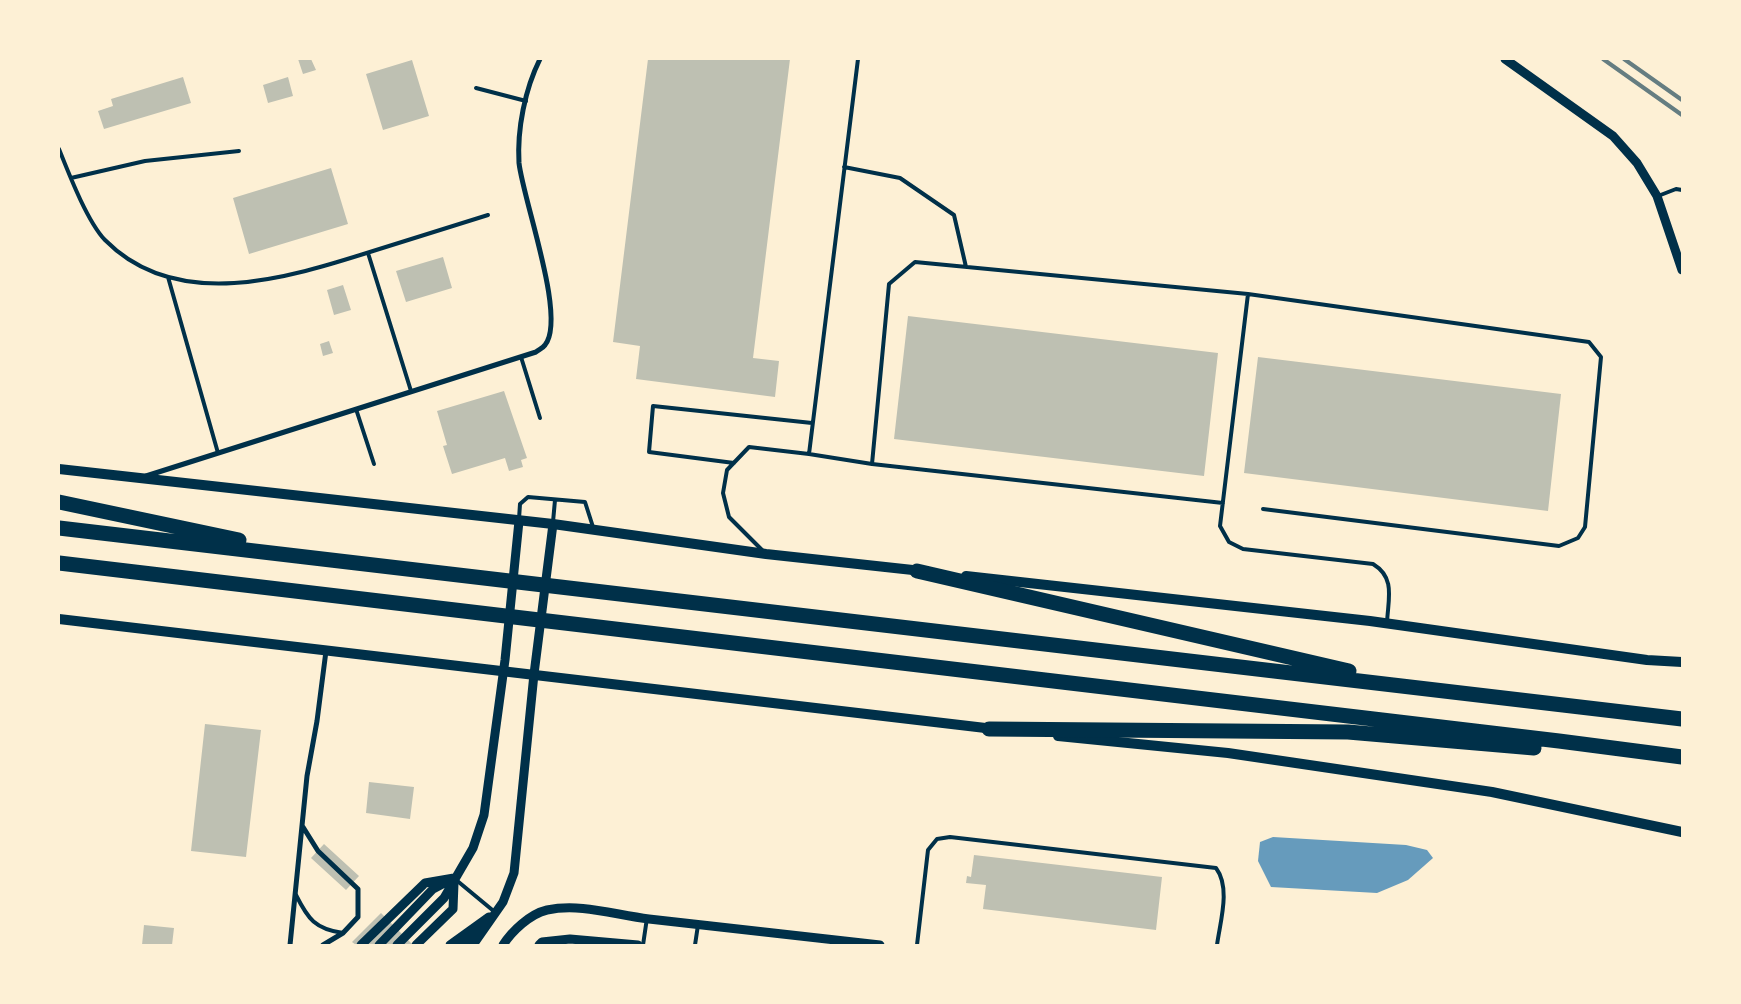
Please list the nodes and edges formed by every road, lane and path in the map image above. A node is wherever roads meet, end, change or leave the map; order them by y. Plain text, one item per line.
1 (540, 59) edge
2 (858, 59) edge
3 (1505, 59) edge
4 (476, 88) dead end
5 (526, 101) junction
6 (59, 149) edge
7 (239, 151) dead end
8 (844, 167) junction
9 (71, 178) junction
10 (1682, 190) edge
11 (1657, 196) junction
12 (488, 215) dead end
13 (368, 253) junction
14 (966, 267) junction
15 (1682, 270) edge
16 (168, 277) junction
17 (1248, 294) junction
18 (521, 356) junction
19 (412, 391) junction
20 (356, 409) junction
21 (540, 418) dead end
22 (812, 423) junction
23 (218, 453) junction
24 (809, 454) junction
25 (734, 463) junction
26 (374, 464) dead end
27 (872, 464) junction
28 (59, 469) edge
29 (139, 478) junction
30 (555, 500) junction
31 (59, 502) edge
32 (1223, 503) junction
33 (1263, 509) dead end
34 (519, 521) junction
35 (553, 524) junction
36 (59, 528) edge
37 (594, 530) junction
38 (766, 554) junction
39 (326, 559) junction
40 (59, 563) edge
41 (917, 571) junction
42 (59, 618) edge
43 (1387, 623) junction
44 (326, 650) junction
45 (1682, 662) edge
46 (504, 670) junction
47 (534, 674) junction
48 (1426, 689) junction
49 (1682, 719) edge
50 (989, 729) junction
51 (1682, 759) edge
52 (302, 826) junction
53 (1682, 832) edge
54 (454, 878) junction
55 (296, 895) junction
56 (496, 913) junction
57 (647, 918) junction
58 (698, 924) junction
59 (343, 933) junction
60 (290, 945) edge
61 (323, 945) edge
62 (361, 945) edge
63 (379, 945) edge
64 (397, 945) edge
65 (416, 945) edge
66 (450, 945) edge
67 (463, 945) edge
68 (473, 945) edge
69 (503, 945) edge
70 (539, 945) edge
71 (638, 945) edge
72 (643, 945) edge
73 (696, 945) edge
74 (880, 945) edge
75 (917, 945) edge
76 (1217, 945) edge

1 - 5 street
2 - 8 lane
3 - 11 street
4 - 5 lane
5 - 18 street
6 - 9 lane
7 - 9 lane
8 - 14 lane
8 - 22 lane
9 - 16 lane
10 - 11 lane
11 - 15 street
12 - 13 lane
13 - 16 lane
13 - 19 lane
14 - 17 lane
14 - 27 lane
16 - 23 lane
17 - 32 lane
17 - 33 lane
18 - 19 street
18 - 21 lane
19 - 20 street
20 - 23 street
20 - 26 lane
22 - 24 lane
22 - 25 lane
23 - 29 street
24 - 25 lane
24 - 27 lane
25 - 38 lane
27 - 32 lane
28 - 29 main road
29 - 34 main road
30 - 34 lane
30 - 35 lane
30 - 37 lane
31 - 39 highway
32 - 43 lane
34 - 35 main road
34 - 46 street
35 - 37 main road
35 - 47 street
36 - 39 highway
37 - 38 main road
38 - 41 main road
39 - 48 highway
40 - 51 highway
41 - 43 main road
41 - 48 highway
42 - 44 main road
43 - 45 main road
44 - 46 main road
44 - 52 street
46 - 47 main road
46 - 54 street
47 - 50 main road
47 - 56 street
48 - 49 highway
50 - 51 highway
50 - 53 main road
52 - 55 street
52 - 59 street
54 - 56 lane
54 - 62 street
54 - 63 street
54 - 64 street
54 - 65 street
55 - 59 lane
55 - 60 street
56 - 66 street
56 - 67 street
56 - 68 street
57 - 58 street
57 - 69 street
57 - 72 lane
58 - 73 lane
58 - 74 street
59 - 61 street
70 - 71 street
75 - 76 lane

